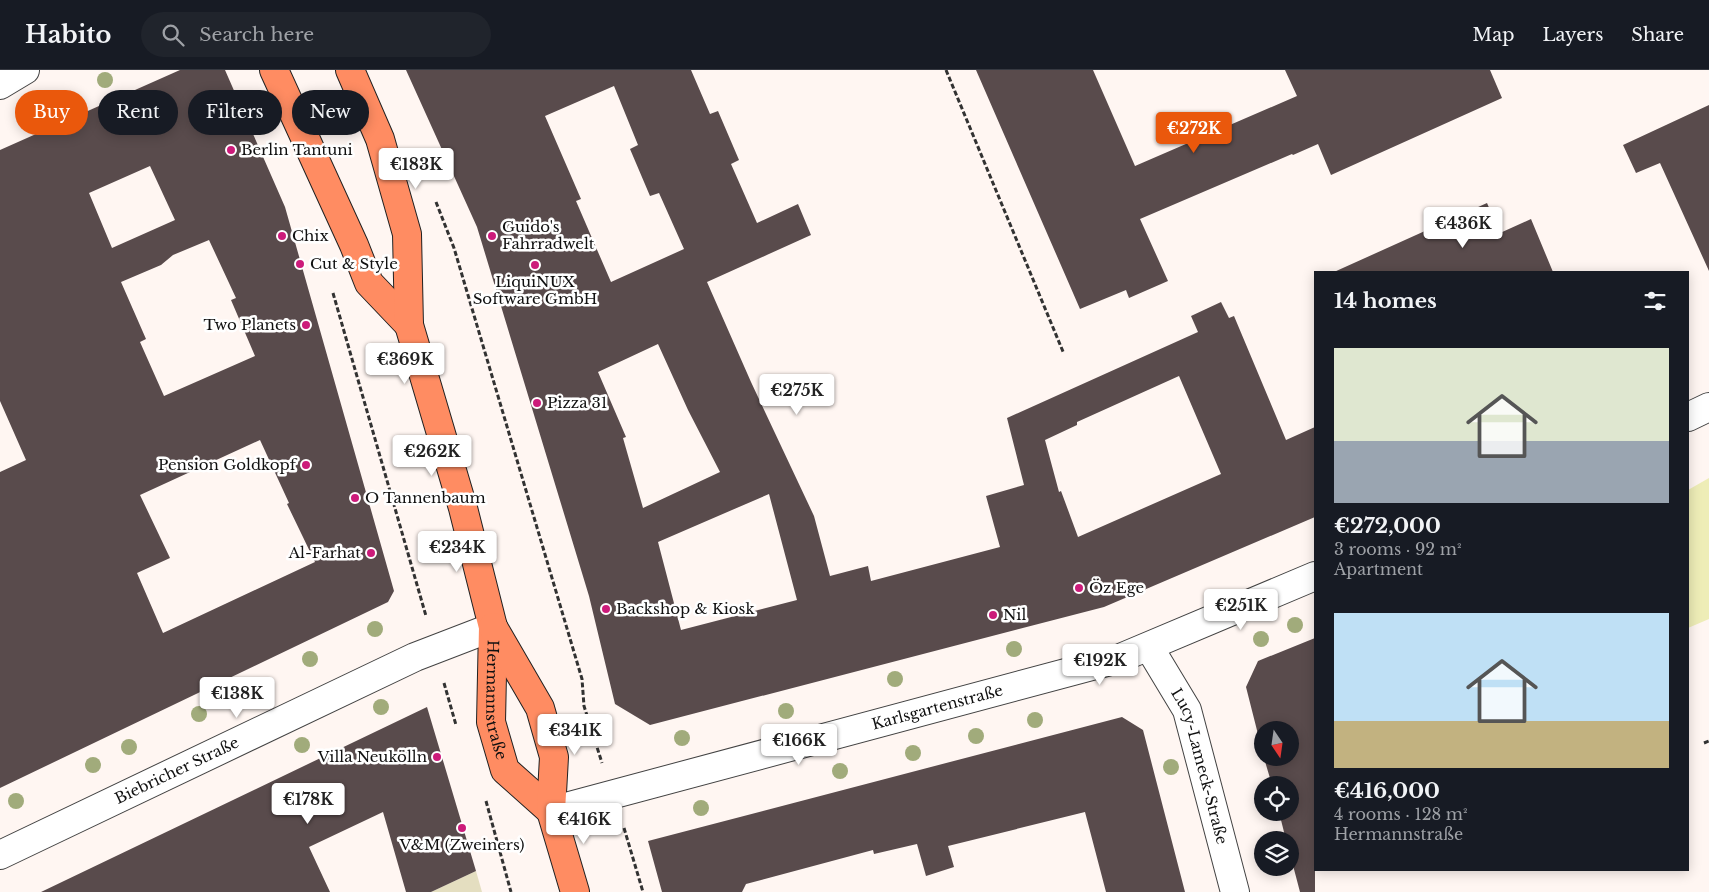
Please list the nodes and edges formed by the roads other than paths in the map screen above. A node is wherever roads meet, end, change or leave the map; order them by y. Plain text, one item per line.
1 (25, 70) edge
2 (274, 70) edge
3 (350, 70) edge
4 (0, 85) edge
5 (409, 325) junction
6 (1709, 407) edge
7 (1689, 417) edge
8 (1314, 576) edge
9 (492, 627) junction
10 (1149, 647) junction
11 (551, 811) junction
12 (0, 855) edge
13 (575, 892) edge
14 (1235, 892) edge

1 - 4 street
2 - 5 main road, Hermannstraße
3 - 5 main road, Hermannstraße
5 - 9 main road, Hermannstraße
6 - 7 street
8 - 10 street, Karlsgartenstraße
9 - 11 main road, Hermannstraße
9 - 11 main road, Hermannstraße
9 - 12 street, Biebricher Straße
10 - 11 street, Karlsgartenstraße
10 - 14 street, Lucy-Lameck-Straße
11 - 13 main road, Hermannstraße

